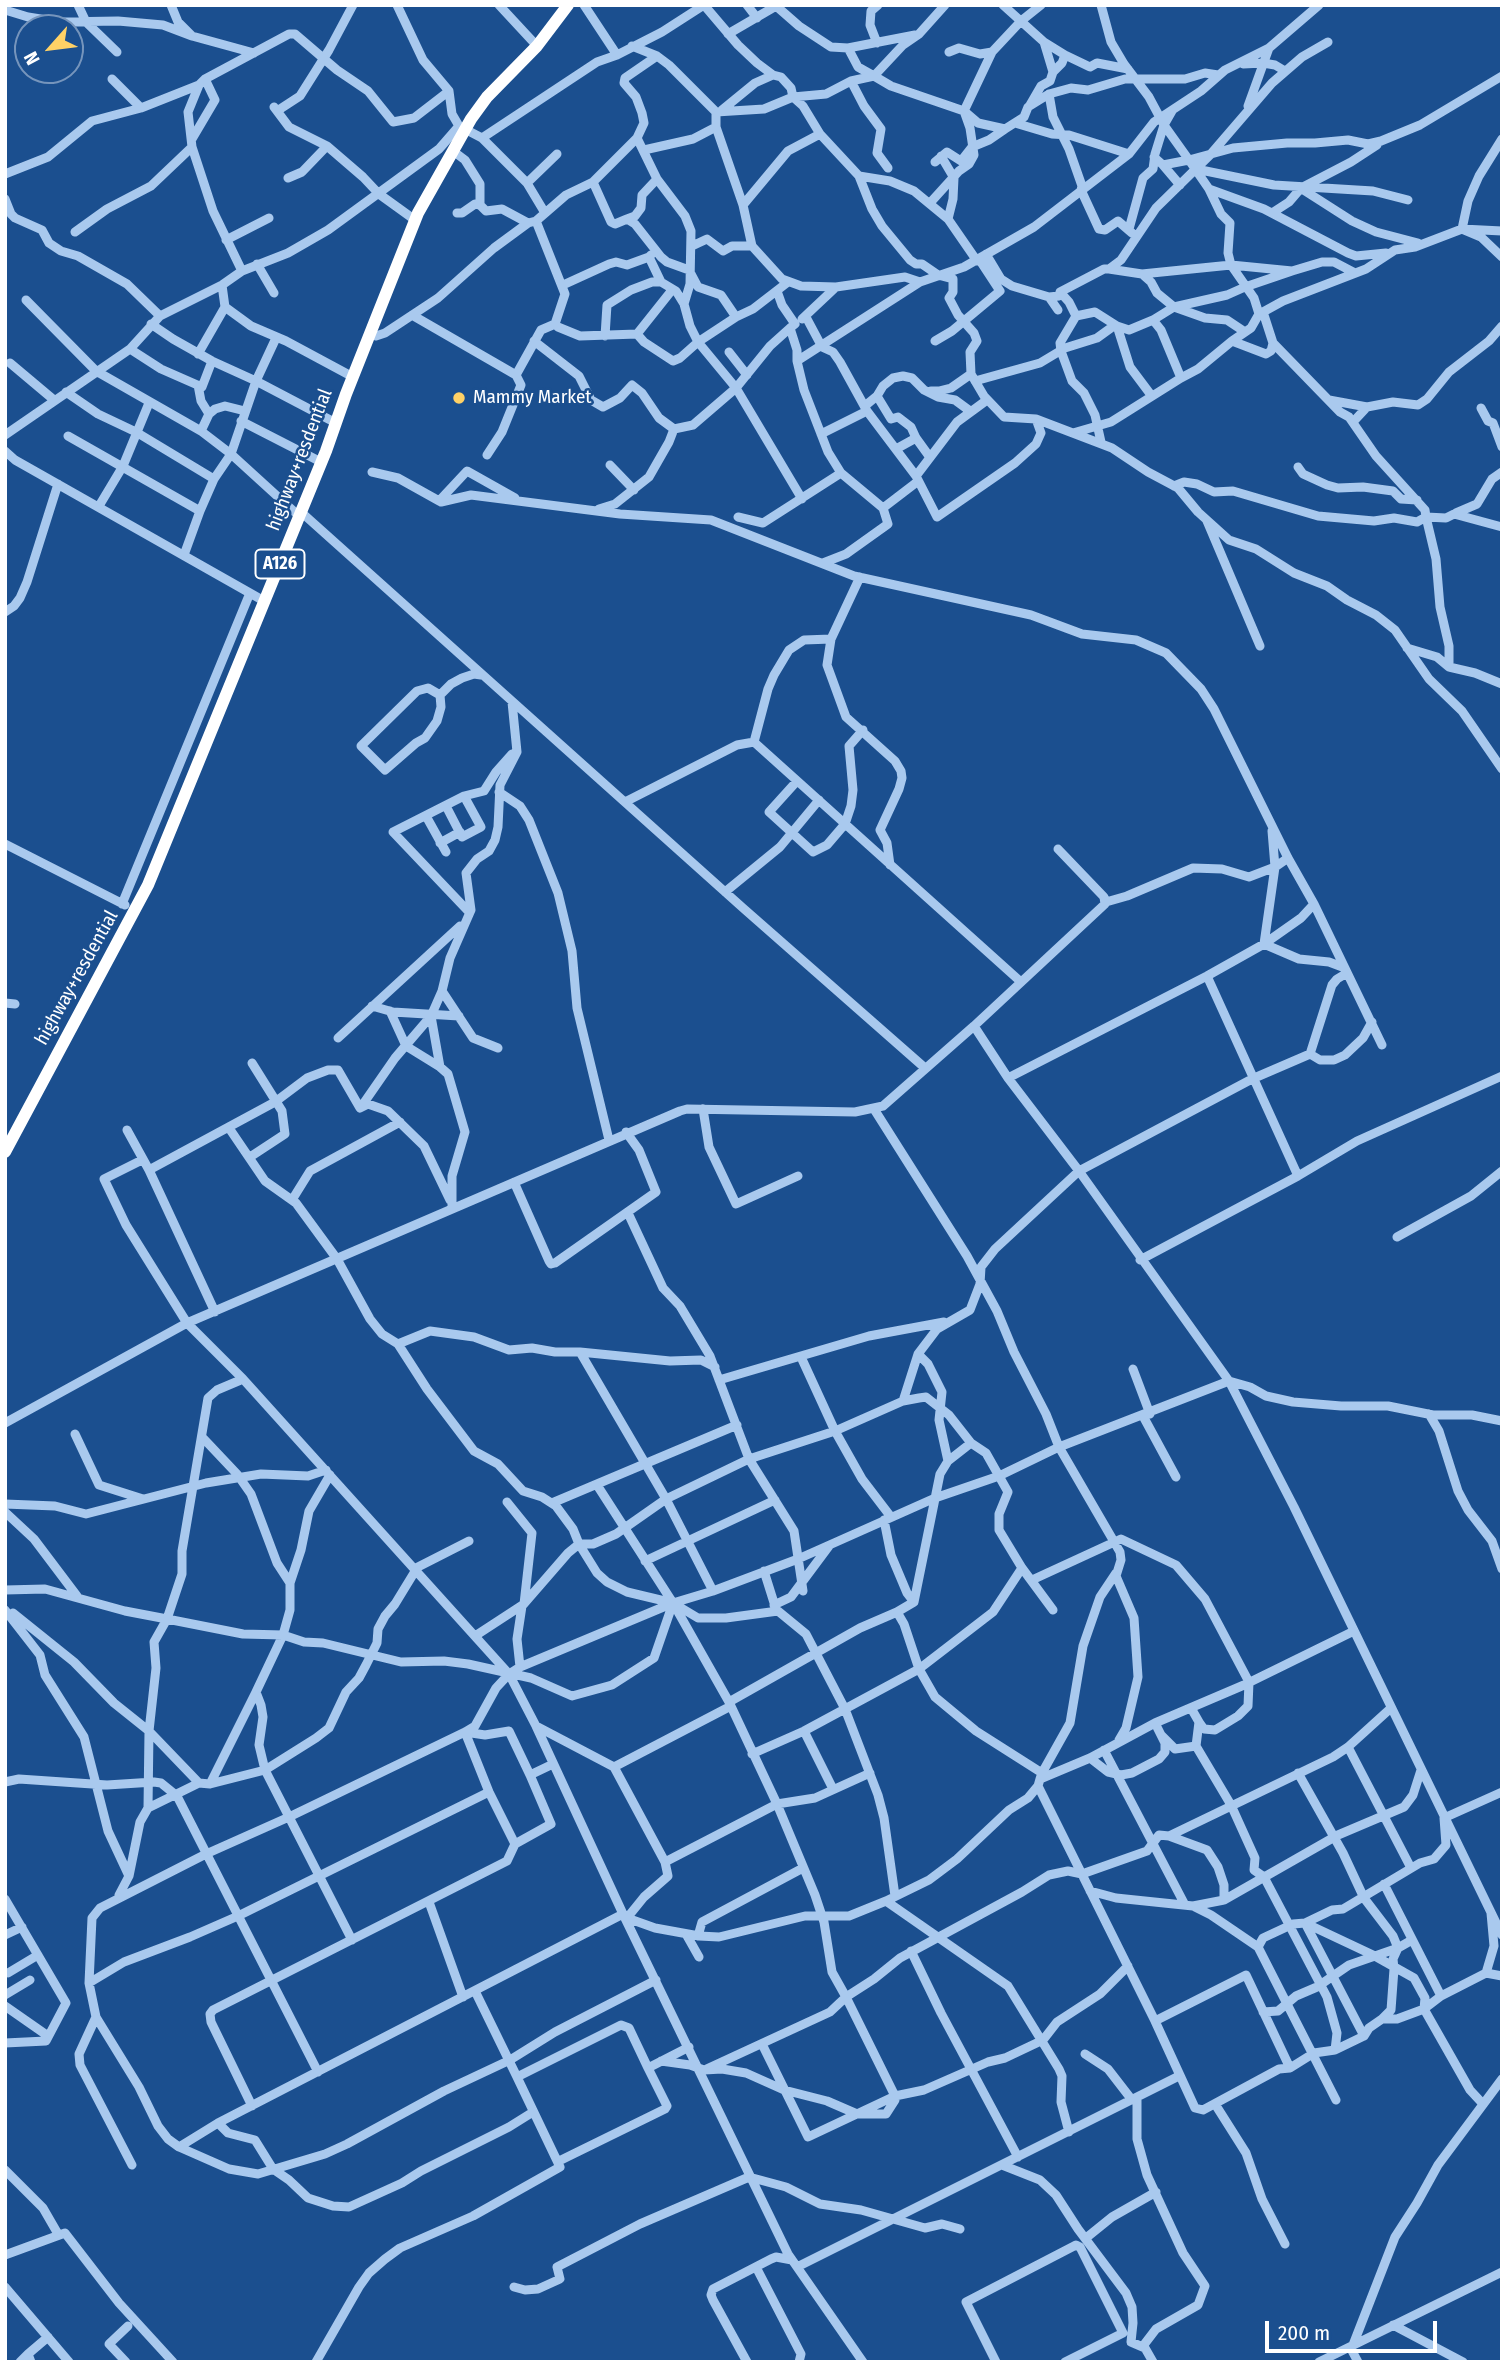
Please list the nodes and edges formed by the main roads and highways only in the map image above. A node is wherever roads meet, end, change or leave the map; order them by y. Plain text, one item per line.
1 (568, 5) edge
2 (13, 1140) junction
3 (5, 1152) edge
4 (5, 1161) edge

1 - 2 highway, highway+resdential / A126
2 - 3 highway, A126
2 - 4 highway, A126

